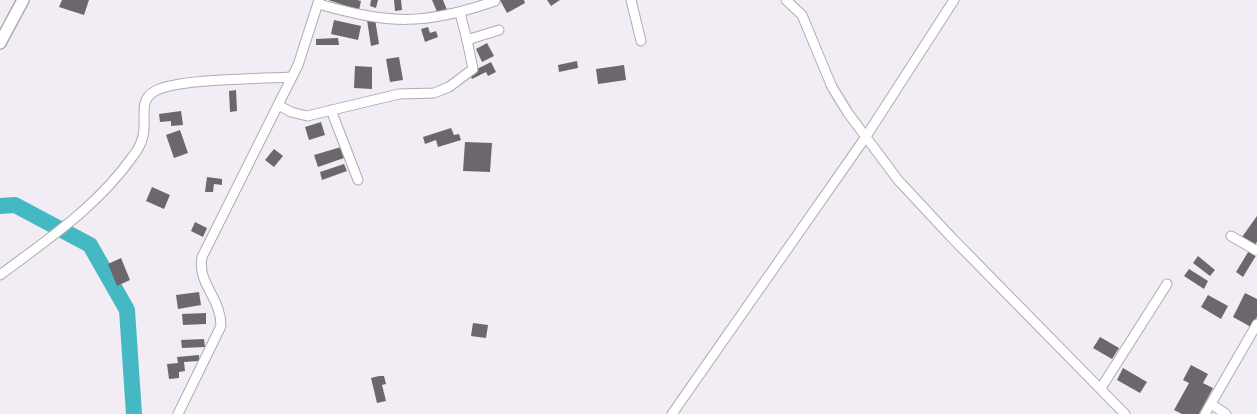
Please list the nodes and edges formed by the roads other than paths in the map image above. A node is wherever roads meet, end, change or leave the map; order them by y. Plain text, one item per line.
1 (23, 0) edge
2 (631, 0) edge
3 (786, 0) edge
4 (954, 0) edge
5 (495, 1) edge
6 (318, 2) edge
7 (460, 13) junction
8 (499, 30) dead end
9 (467, 40) junction
10 (642, 41) dead end
11 (0, 44) edge
12 (292, 77) junction
13 (278, 105) junction
14 (331, 110) junction
15 (866, 138) junction
16 (358, 180) dead end
17 (1231, 236) dead end
18 (1257, 251) edge
19 (0, 275) edge
20 (1167, 284) dead end
21 (1257, 324) edge
22 (1254, 336) edge
23 (1101, 388) junction
24 (1211, 404) junction
25 (178, 414) edge
26 (672, 414) edge
27 (1125, 414) edge
28 (1206, 414) edge
29 (1226, 414) edge

1 - 11 main road
2 - 10 street
3 - 15 street
4 - 15 street
5 - 7 street
6 - 7 street
6 - 12 street
7 - 9 street
8 - 9 street
9 - 14 street
12 - 13 street
12 - 19 street
13 - 14 street
13 - 25 street
14 - 16 street
15 - 23 street
15 - 26 street
17 - 18 street
20 - 23 street
21 - 22 street
22 - 24 street
23 - 27 street
24 - 28 street
24 - 29 street

